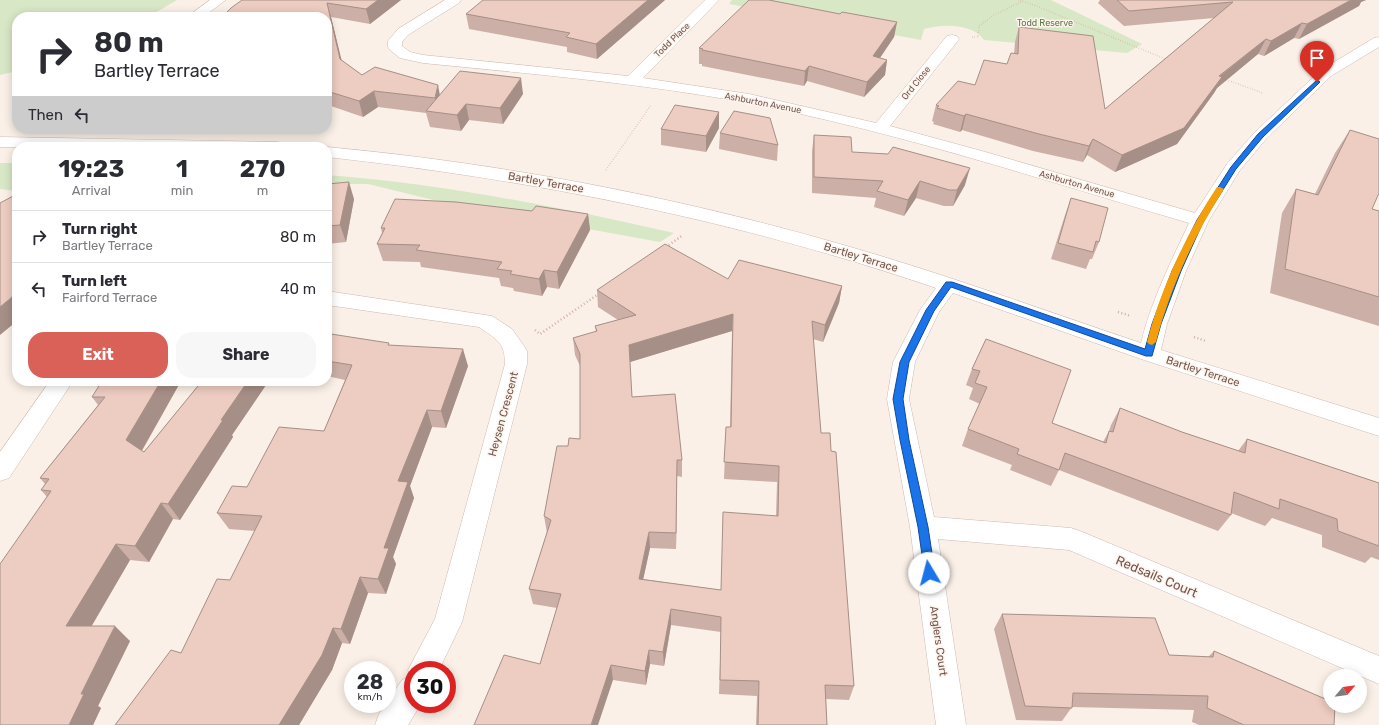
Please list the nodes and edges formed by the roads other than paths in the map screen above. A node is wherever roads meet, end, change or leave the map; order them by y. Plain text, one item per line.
1 (219, 0) edge
2 (454, 0) edge
3 (712, 0) edge
4 (201, 12) edge
5 (952, 39) dead end
6 (1379, 41) edge
7 (632, 80) junction
8 (880, 128) junction
9 (75, 134) edge
10 (0, 142) edge
11 (67, 142) joint
12 (332, 152) edge
13 (1200, 220) junction
14 (949, 284) junction
15 (332, 299) edge
16 (1149, 354) junction
17 (59, 386) edge
18 (1379, 427) edge
19 (0, 471) edge
20 (923, 527) junction
21 (428, 661) edge
22 (1379, 670) edge
23 (404, 704) edge
24 (390, 725) edge
25 (951, 725) edge

1 - 4 street
2 - 7 street, Ashburton Avenue
3 - 7 street, Todd Place
5 - 8 street, Ord Close
6 - 13 street
7 - 8 street, Ashburton Avenue
8 - 13 street, Ashburton Avenue
9 - 11 street
10 - 11 street
12 - 14 street, Bartley Terrace
13 - 16 street
14 - 16 street, Bartley Terrace
14 - 20 street, Anglers Court
15 - 21 street, Heysen Crescent
16 - 18 street, Bartley Terrace
17 - 19 street
20 - 22 street, Redsails Court
20 - 25 street, Anglers Court
23 - 24 street

